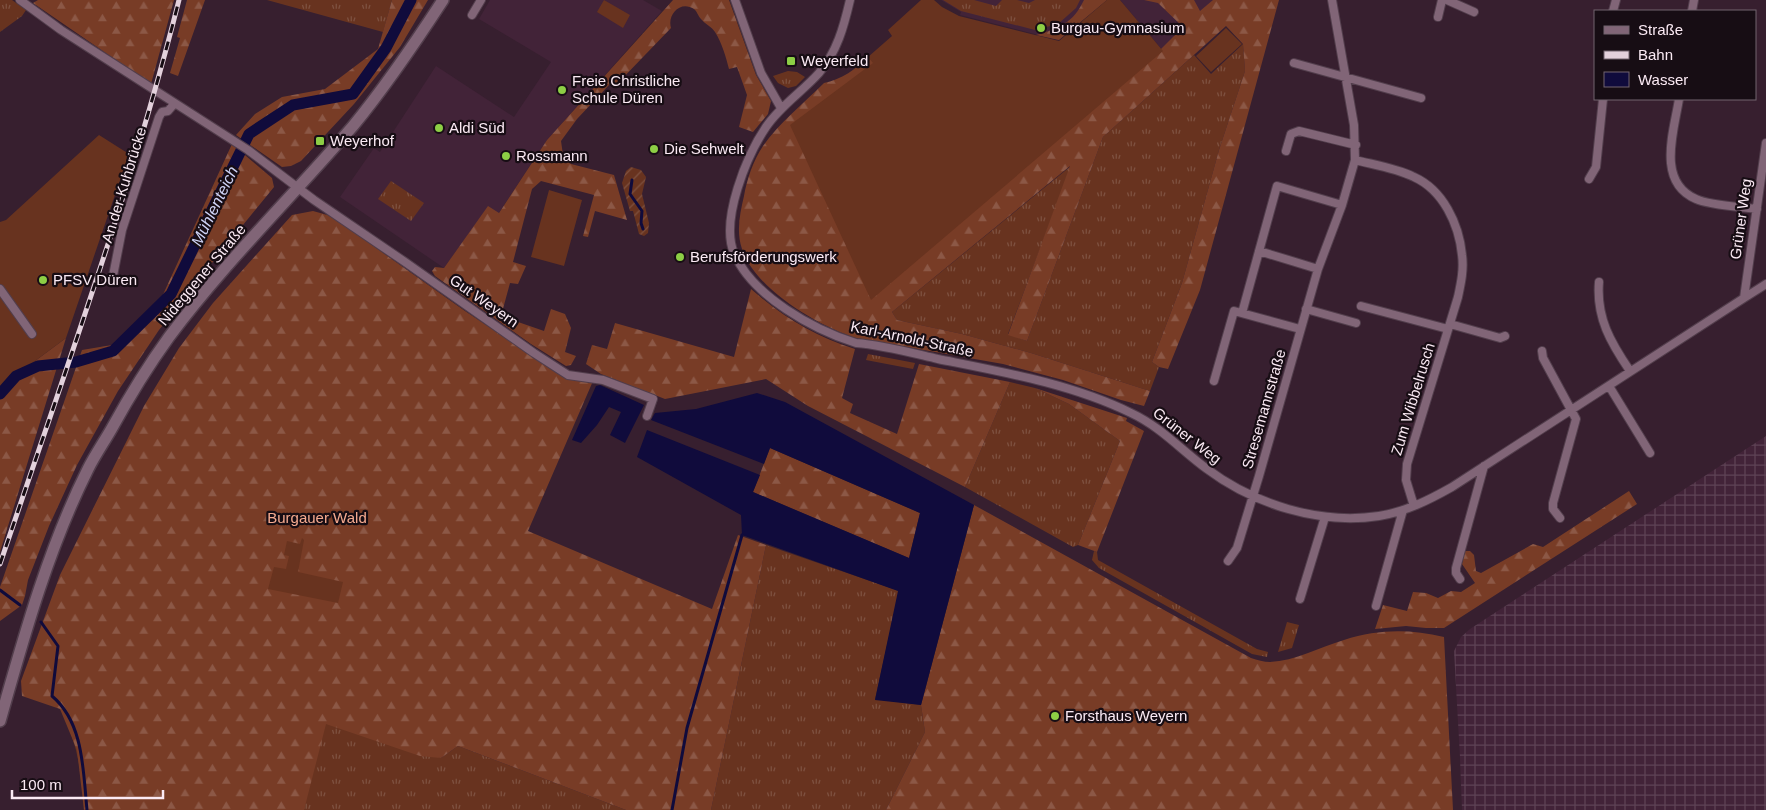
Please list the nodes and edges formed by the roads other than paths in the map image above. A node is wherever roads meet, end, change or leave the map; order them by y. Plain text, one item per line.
1 (20, 0) edge
2 (443, 0) edge
3 (481, 0) edge
4 (735, 0) edge
5 (850, 0) edge
6 (1332, 0) edge
7 (1442, 0) edge
8 (1447, 0) edge
9 (1474, 12) dead end
10 (472, 15) dead end
11 (1438, 17) dead end
12 (1294, 63) dead end
13 (1346, 78) junction
14 (1421, 98) dead end
15 (1603, 100) edge
16 (1679, 100) edge
17 (174, 104) junction
18 (781, 108) junction
19 (1766, 143) edge
20 (1356, 145) junction
21 (1286, 151) dead end
22 (1355, 160) junction
23 (1589, 180) dead end
24 (297, 188) junction
25 (1342, 205) junction
26 (1757, 209) junction
27 (1259, 251) junction
28 (1318, 269) junction
29 (112, 281) dead end
30 (1599, 282) dead end
31 (1766, 284) edge
32 (0, 289) edge
33 (1744, 298) junction
34 (1361, 306) dead end
35 (1306, 309) junction
36 (1242, 313) junction
37 (1356, 323) dead end
38 (1449, 327) junction
39 (1300, 329) junction
40 (32, 334) dead end
41 (1505, 336) dead end
42 (1542, 351) dead end
43 (1630, 371) junction
44 (1214, 381) dead end
45 (1609, 386) junction
46 (1572, 410) junction
47 (1130, 412) joint
48 (647, 416) dead end
49 (1650, 453) dead end
50 (1484, 466) junction
51 (1253, 496) junction
52 (1414, 506) junction
53 (1403, 510) junction
54 (1325, 517) junction
55 (1560, 518) dead end
56 (1228, 561) dead end
57 (1460, 579) dead end
58 (1300, 599) dead end
59 (1376, 606) dead end
60 (0, 721) edge

1 - 17 street
2 - 24 main road, Nideggener Straße
3 - 10 street
4 - 18 street
5 - 18 street, Karl-Arnold-Straße
6 - 13 street, Stresemannstraße
7 - 11 street
8 - 9 street
12 - 13 street
13 - 14 street
13 - 20 street, Stresemannstraße
15 - 23 street
16 - 26 street
17 - 24 street
17 - 29 street, An der Kuhbrücke
18 - 47 street, Karl-Arnold-Straße
19 - 26 street, Grüner Weg
20 - 21 street
20 - 22 street, Stresemannstraße
22 - 25 street, Stresemannstraße
22 - 38 street, Zum Wibbelrusch
24 - 48 street, Gut Weyern
24 - 60 main road, Nideggener Straße
25 - 27 street
25 - 28 street, Stresemannstraße
26 - 33 street, Grüner Weg
27 - 28 street
27 - 36 street
28 - 35 street, Stresemannstraße
30 - 43 street
31 - 33 street, Grüner Weg
32 - 40 street
33 - 43 street, Grüner Weg
34 - 38 street, Zum Wibbelrusch
35 - 37 street
35 - 39 street, Stresemannstraße
36 - 39 street
36 - 44 street
38 - 41 street, Zum Wibbelrusch
38 - 52 street, Zum Wibbelrusch
39 - 51 street, Stresemannstraße
42 - 46 street
43 - 45 street, Grüner Weg
45 - 46 street, Grüner Weg
45 - 49 street
46 - 50 street, Grüner Weg
46 - 55 street
47 - 51 street, Grüner Weg
50 - 52 street, Grüner Weg
50 - 57 street
51 - 54 street, Grüner Weg
51 - 56 street
52 - 53 street, Grüner Weg
53 - 54 street, Grüner Weg
53 - 59 street
54 - 58 street

